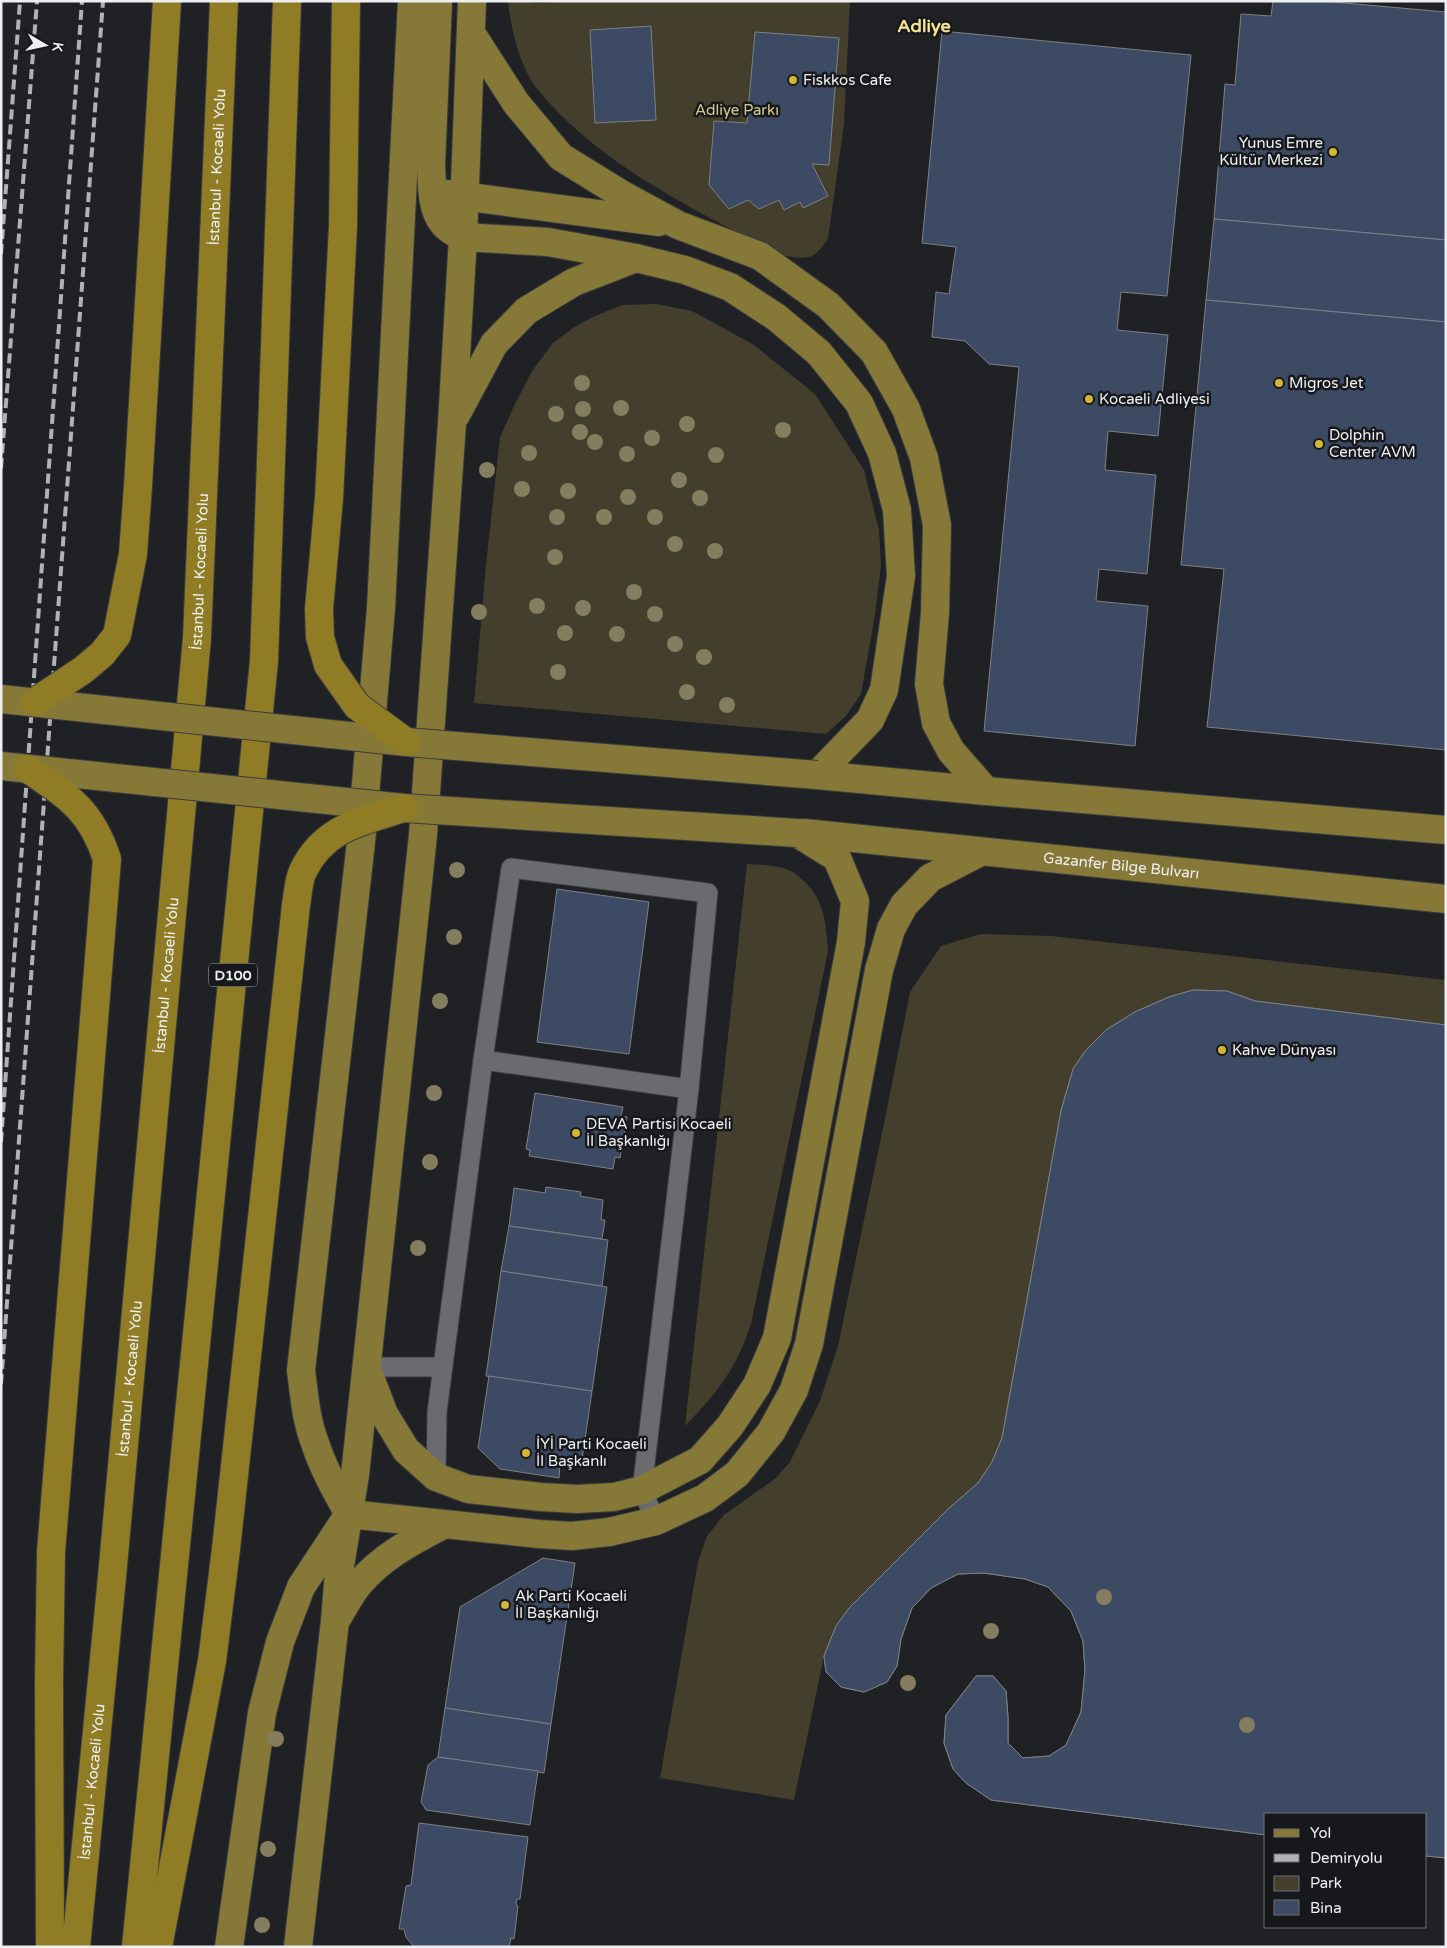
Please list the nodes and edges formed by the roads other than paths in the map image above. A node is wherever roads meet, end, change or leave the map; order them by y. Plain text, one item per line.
1 (166, 1) edge
2 (224, 1) edge
3 (287, 1) edge
4 (346, 1) edge
5 (412, 1) edge
6 (438, 1) edge
7 (472, 1) edge
8 (471, 33) junction
9 (433, 192) junction
10 (465, 196) junction
11 (678, 224) junction
12 (401, 232) junction
13 (463, 237) junction
14 (636, 258) junction
15 (452, 423) junction
16 (1, 699) edge
17 (35, 702) junction
18 (406, 742) junction
19 (1, 766) edge
20 (28, 769) junction
21 (817, 775) junction
22 (986, 791) junction
23 (404, 808) junction
24 (1446, 830) edge
25 (798, 833) junction
26 (980, 852) junction
27 (1446, 900) edge
28 (483, 1060) junction
29 (689, 1089) junction
30 (443, 1367) junction
31 (366, 1368) junction
32 (436, 1477) junction
33 (642, 1490) junction
34 (349, 1514) junction
35 (656, 1521) junction
36 (444, 1525) junction
37 (335, 1621) junction
38 (50, 1947) edge
39 (76, 1947) edge
40 (136, 1947) edge
41 (158, 1947) edge
42 (229, 1947) edge
43 (298, 1947) edge

1 - 17 highway, bridge
2 - 39 highway, İstanbul - Kocaeli Yolu
3 - 40 highway, D100
4 - 18 highway, bridge
5 - 12 main road
6 - 9 main road
7 - 8 main road
8 - 10 main road
8 - 11 main road
9 - 10 main road
9 - 12 main road
9 - 13 main road
10 - 11 main road
10 - 13 main road
11 - 22 main road
12 - 34 main road
13 - 14 main road
13 - 15 main road
14 - 15 main road
14 - 21 main road
15 - 31 main road
16 - 17 main road, bridge
17 - 18 main road, bridge
18 - 21 main road, bridge
19 - 20 main road, Gazanfer Bilge Bulvarı, bridge
20 - 23 main road, Gazanfer Bilge Bulvarı, bridge
20 - 38 highway, bridge
21 - 22 main road
22 - 24 main road
23 - 25 main road, Gazanfer Bilge Bulvarı, bridge
23 - 41 highway, bridge
25 - 26 main road, Gazanfer Bilge Bulvarı
25 - 33 main road
26 - 27 main road, Gazanfer Bilge Bulvarı
26 - 35 main road
28 - 29 lane
28 - 29 lane
28 - 30 lane
29 - 33 lane
30 - 31 lane
30 - 32 lane
31 - 32 main road
31 - 34 main road
32 - 33 main road
33 - 35 lane
34 - 36 main road
34 - 37 main road
34 - 42 main road
35 - 36 main road
36 - 37 main road
37 - 43 main road

